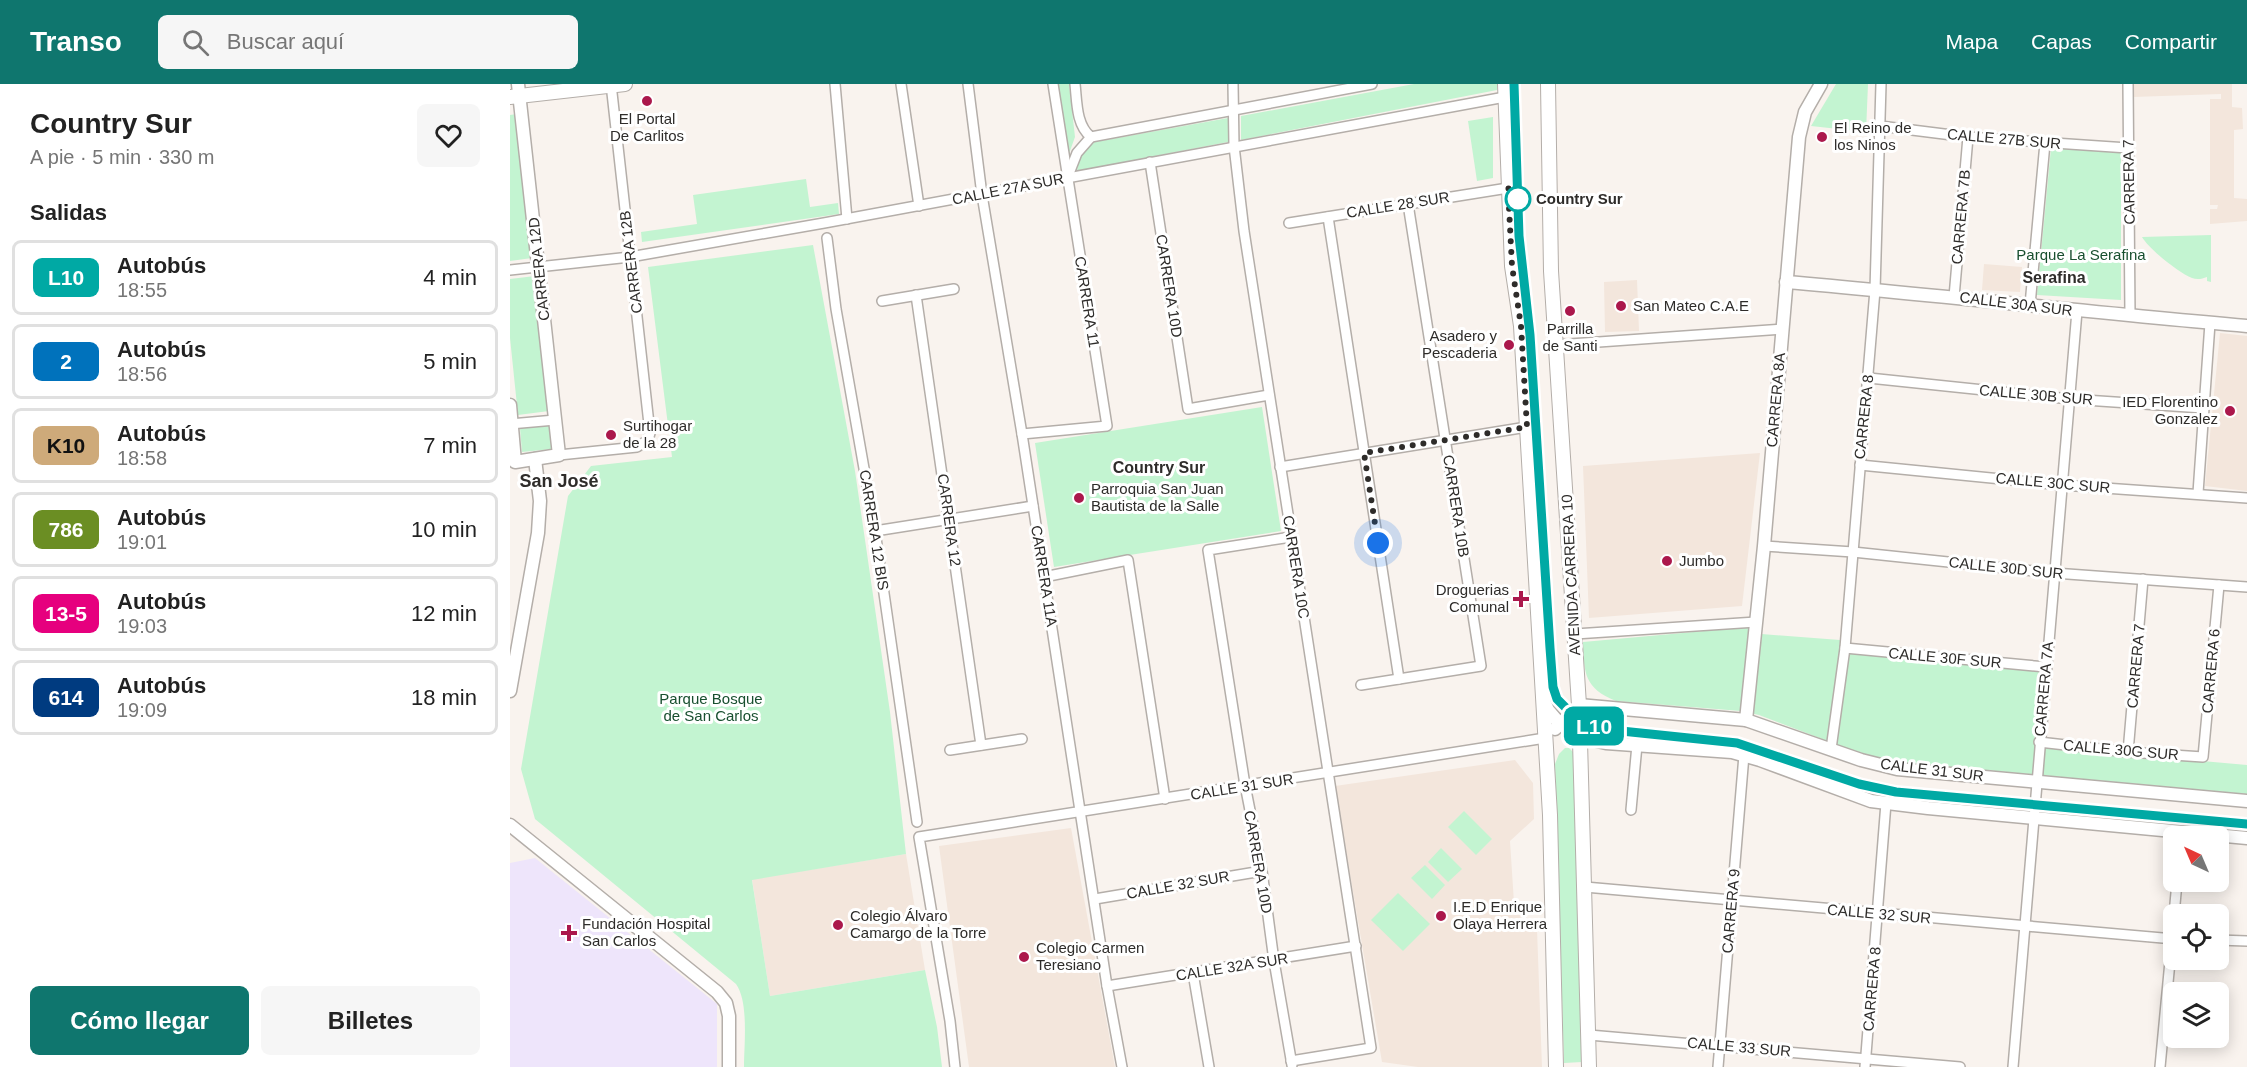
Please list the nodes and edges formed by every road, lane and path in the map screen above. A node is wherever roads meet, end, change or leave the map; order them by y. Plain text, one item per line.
1 (835, 84) edge
2 (901, 84) edge
3 (968, 84) edge
4 (1053, 84) edge
5 (1075, 84) edge
6 (1233, 84) edge
7 (1372, 84) edge
8 (1548, 84) edge
9 (1821, 84) edge
10 (1881, 84) edge
11 (2128, 84) edge
12 (616, 85) edge
13 (1505, 91) edge
14 (516, 93) edge
15 (1234, 111) junction
16 (1880, 126) junction
17 (1091, 137) junction
18 (1968, 137) junction
19 (2045, 143) junction
20 (1234, 147) junction
21 (2128, 148) junction
22 (1150, 162) junction
23 (1067, 178) junction
24 (1508, 188) junction
25 (982, 195) junction
26 (1408, 204) junction
27 (919, 206) junction
28 (1328, 217) junction
29 (847, 219) junction
30 (1289, 223) dead end
31 (827, 238) dead end
32 (630, 256) junction
33 (539, 266) junction
34 (510, 270) edge
35 (1786, 282) junction
36 (954, 289) dead end
37 (1875, 290) junction
38 (916, 295) junction
39 (1954, 297) junction
40 (882, 301) dead end
41 (2030, 305) junction
42 (2077, 311) junction
43 (2130, 315) junction
44 (2210, 323) junction
45 (2247, 326) edge
46 (1782, 329) junction
47 (1556, 345) junction
48 (1869, 378) junction
49 (1269, 395) junction
50 (2070, 399) junction
51 (510, 405) edge
52 (2203, 408) junction
53 (555, 420) junction
54 (511, 424) edge
55 (1527, 427) junction
56 (1022, 434) junction
57 (1446, 440) junction
58 (1364, 453) junction
59 (559, 455) junction
60 (535, 459) junction
61 (512, 462) edge
62 (1860, 465) junction
63 (1280, 467) junction
64 (2062, 485) junction
65 (2198, 493) junction
66 (2247, 498) edge
67 (1033, 506) junction
68 (949, 520) junction
69 (875, 531) junction
70 (1291, 537) junction
71 (1764, 546) junction
72 (1853, 552) junction
73 (2054, 573) junction
74 (1044, 577) junction
75 (2144, 579) junction
76 (2219, 585) junction
77 (2247, 587) edge
78 (1756, 622) junction
79 (1575, 634) junction
80 (514, 647) edge
81 (1845, 648) junction
82 (2046, 667) junction
83 (1399, 679) junction
84 (1361, 685) dead end
85 (510, 691) edge
86 (1543, 700) junction
87 (1579, 705) junction
88 (1746, 720) junction
89 (1560, 724) junction
90 (1580, 737) junction
91 (1545, 738) junction
92 (1022, 739) dead end
93 (2039, 742) junction
94 (981, 745) junction
95 (1637, 745) junction
96 (1831, 749) junction
97 (950, 750) dead end
98 (2128, 752) junction
99 (1744, 755) junction
100 (2203, 756) joint
101 (1330, 774) junction
102 (2036, 781) junction
103 (1245, 785) junction
104 (1165, 799) junction
105 (2247, 801) edge
106 (1886, 803) junction
107 (1631, 810) dead end
108 (1080, 812) junction
109 (2033, 818) junction
110 (917, 822) dead end
111 (510, 825) edge
112 (2163, 832) edge
113 (2229, 837) edge
114 (2247, 838) edge
115 (1262, 871) junction
116 (1585, 887) junction
117 (1095, 899) junction
118 (1732, 899) junction
119 (1878, 914) junction
120 (2024, 926) junction
121 (2163, 938) edge
122 (2229, 940) edge
123 (2247, 941) edge
124 (1356, 946) junction
125 (1274, 961) junction
126 (2170, 970) edge
127 (1192, 973) junction
128 (1107, 986) junction
129 (1589, 1035) junction
130 (1720, 1046) junction
131 (1865, 1062) edge
132 (1292, 1064) edge
133 (729, 1067) edge
134 (955, 1067) edge
135 (1122, 1067) edge
136 (1209, 1067) edge
137 (1556, 1067) edge
138 (1589, 1067) edge
139 (1718, 1067) edge
140 (1960, 1067) edge
141 (2013, 1067) edge
142 (2160, 1067) edge

1 - 29 street
2 - 27 street
3 - 25 street, CARRERA 11A
4 - 23 street, CARRERA 11
5 - 17 street
6 - 15 street, CARRERA 10C
7 - 15 street
8 - 47 main road, AVENIDA CARRERA 10
9 - 35 street, CARRERA 8A
10 - 16 street, CARRERA 8
11 - 21 street, CARRERA 7
12 - 14 main road
12 - 32 street, CARRERA 12B
13 - 20 street, CALLE 27A SUR
13 - 24 main road
14 - 33 street, CARRERA 12D
15 - 17 street
15 - 20 street, CARRERA 10C
16 - 18 street, CALLE 27B SUR
16 - 37 street, CARRERA 8
17 - 23 street
18 - 19 street, CALLE 27B SUR
18 - 39 street, CARRERA 7B
19 - 21 street, CALLE 27B SUR
19 - 41 street
20 - 22 street, CALLE 27A SUR
20 - 49 street, CARRERA 10C
21 - 43 street, CARRERA 7
22 - 23 street, CALLE 27A SUR
22 - 49 street, CARRERA 10D
23 - 25 street, CALLE 27A SUR
23 - 56 street, CARRERA 11
24 - 26 street, CALLE 28 SUR
24 - 55 main road
25 - 27 street, CALLE 27A SUR
25 - 56 street, CARRERA 11A
26 - 28 street, CALLE 28 SUR
26 - 57 street, CARRERA 10B
27 - 29 street, CALLE 27A SUR
28 - 30 street, CALLE 28 SUR
28 - 58 street
29 - 32 street, CALLE 27A SUR
31 - 69 street, CARRERA 12 BIS
32 - 33 street, CALLE 27A SUR
32 - 59 street, CARRERA 12B
33 - 34 street, CALLE 27A SUR
33 - 53 street, CARRERA 12D
35 - 37 street, CALLE 30A SUR
35 - 46 street, CARRERA 8A
36 - 38 street
37 - 39 street, CALLE 30A SUR
37 - 48 street, CARRERA 8
38 - 40 street
38 - 68 street, CARRERA 12
39 - 41 street, CALLE 30A SUR
41 - 42 street, CALLE 30A SUR
42 - 43 street, CALLE 30A SUR
42 - 50 street, CARRERA 7A
43 - 44 street, CALLE 30A SUR
44 - 45 street, CALLE 30A SUR
44 - 52 street
46 - 47 street
46 - 71 street, CARRERA 8A
47 - 79 main road, AVENIDA CARRERA 10
48 - 50 street, CALLE 30B SUR
48 - 62 street, CARRERA 8
49 - 63 street, CARRERA 10C
50 - 52 street, CALLE 30B SUR
50 - 64 street, CARRERA 7A
51 - 54 street
52 - 65 street
53 - 54 street
53 - 59 street, CARRERA 12D
54 - 61 street
55 - 57 street
55 - 86 main road
56 - 67 street, CARRERA 11A
57 - 58 street
57 - 83 street, CARRERA 10B
58 - 63 street
58 - 83 street
59 - 60 street
60 - 61 street
60 - 80 street
62 - 64 street, CALLE 30C SUR
62 - 72 street, CARRERA 8
63 - 70 street, CARRERA 10C
64 - 65 street, CALLE 30C SUR
64 - 73 street, CARRERA 7A
65 - 66 street, CALLE 30C SUR
67 - 68 street
67 - 74 street, CARRERA 11A
68 - 69 street
68 - 94 street, CARRERA 12
69 - 110 street, CARRERA 12 BIS
70 - 101 street, CARRERA 10C
70 - 103 street, CARRERA 10D
71 - 72 street, CALLE 30D SUR
71 - 78 street, CARRERA 8A
72 - 73 street, CALLE 30D SUR
72 - 81 street, CARRERA 8
73 - 75 street, CALLE 30D SUR
73 - 82 street, CARRERA 7A
74 - 104 street
74 - 108 street, CARRERA 11A
75 - 76 street, CALLE 30D SUR
75 - 98 street, CARRERA 7
76 - 77 street, CALLE 30D SUR
76 - 100 street, CARRERA 6
78 - 79 street
78 - 88 street, CARRERA 8A
79 - 87 main road, AVENIDA CARRERA 10
80 - 85 street
81 - 82 street, CALLE 30F SUR
81 - 96 street, CARRERA 8
82 - 93 street, CARRERA 7A
83 - 84 street
86 - 89 street
86 - 91 main road
87 - 88 street, CALLE 31 SUR
87 - 89 street
87 - 90 main road, AVENIDA CARRERA 10
88 - 96 street, CALLE 31 SUR
89 - 90 street
89 - 91 street
90 - 95 street
90 - 116 main road, AVENIDA CARRERA 10
91 - 101 street, CALLE 31 SUR
91 - 137 main road
92 - 94 street
93 - 98 street, CALLE 30G SUR
93 - 102 street, CARRERA 7A
94 - 97 street
95 - 99 street
95 - 107 street
96 - 102 street, CALLE 31 SUR
98 - 100 street, CALLE 30G SUR
99 - 106 street
99 - 118 street, CARRERA 9
101 - 103 street, CALLE 31 SUR
101 - 124 street, CARRERA 10C
102 - 105 street, CALLE 31 SUR
102 - 109 street, CARRERA 7A
103 - 104 street, CALLE 31 SUR
103 - 115 street, CARRERA 10D
104 - 108 street, CALLE 31 SUR
106 - 109 street
106 - 119 street, CARRERA 8
108 - 117 street, CARRERA 11A
108 - 134 street, CALLE 31 SUR
109 - 112 street
109 - 120 street, CARRERA 7A
111 - 133 street
113 - 114 street
115 - 117 street, CALLE 32 SUR
115 - 125 street, CARRERA 10D
116 - 118 street, CALLE 32 SUR
116 - 129 main road, AVENIDA CARRERA 10
117 - 128 street, CARRERA 11A
118 - 119 street, CALLE 32 SUR
118 - 130 street, CARRERA 9
119 - 120 street, CALLE 32 SUR
119 - 131 street, CARRERA 8
120 - 121 street, CALLE 32 SUR
120 - 141 street, CARRERA 7A
122 - 123 street
124 - 125 street, CALLE 32A SUR
124 - 132 street, CARRERA 10C
125 - 127 street, CALLE 32A SUR
125 - 132 street, CARRERA 10D
126 - 142 street
127 - 128 street, CALLE 32A SUR
127 - 136 street
128 - 135 street, CARRERA 11A
129 - 130 street, CALLE 33 SUR
129 - 138 main road, AVENIDA CARRERA 10
130 - 131 street, CALLE 33 SUR
130 - 139 street, CARRERA 9
131 - 140 street, CALLE 33 SUR

